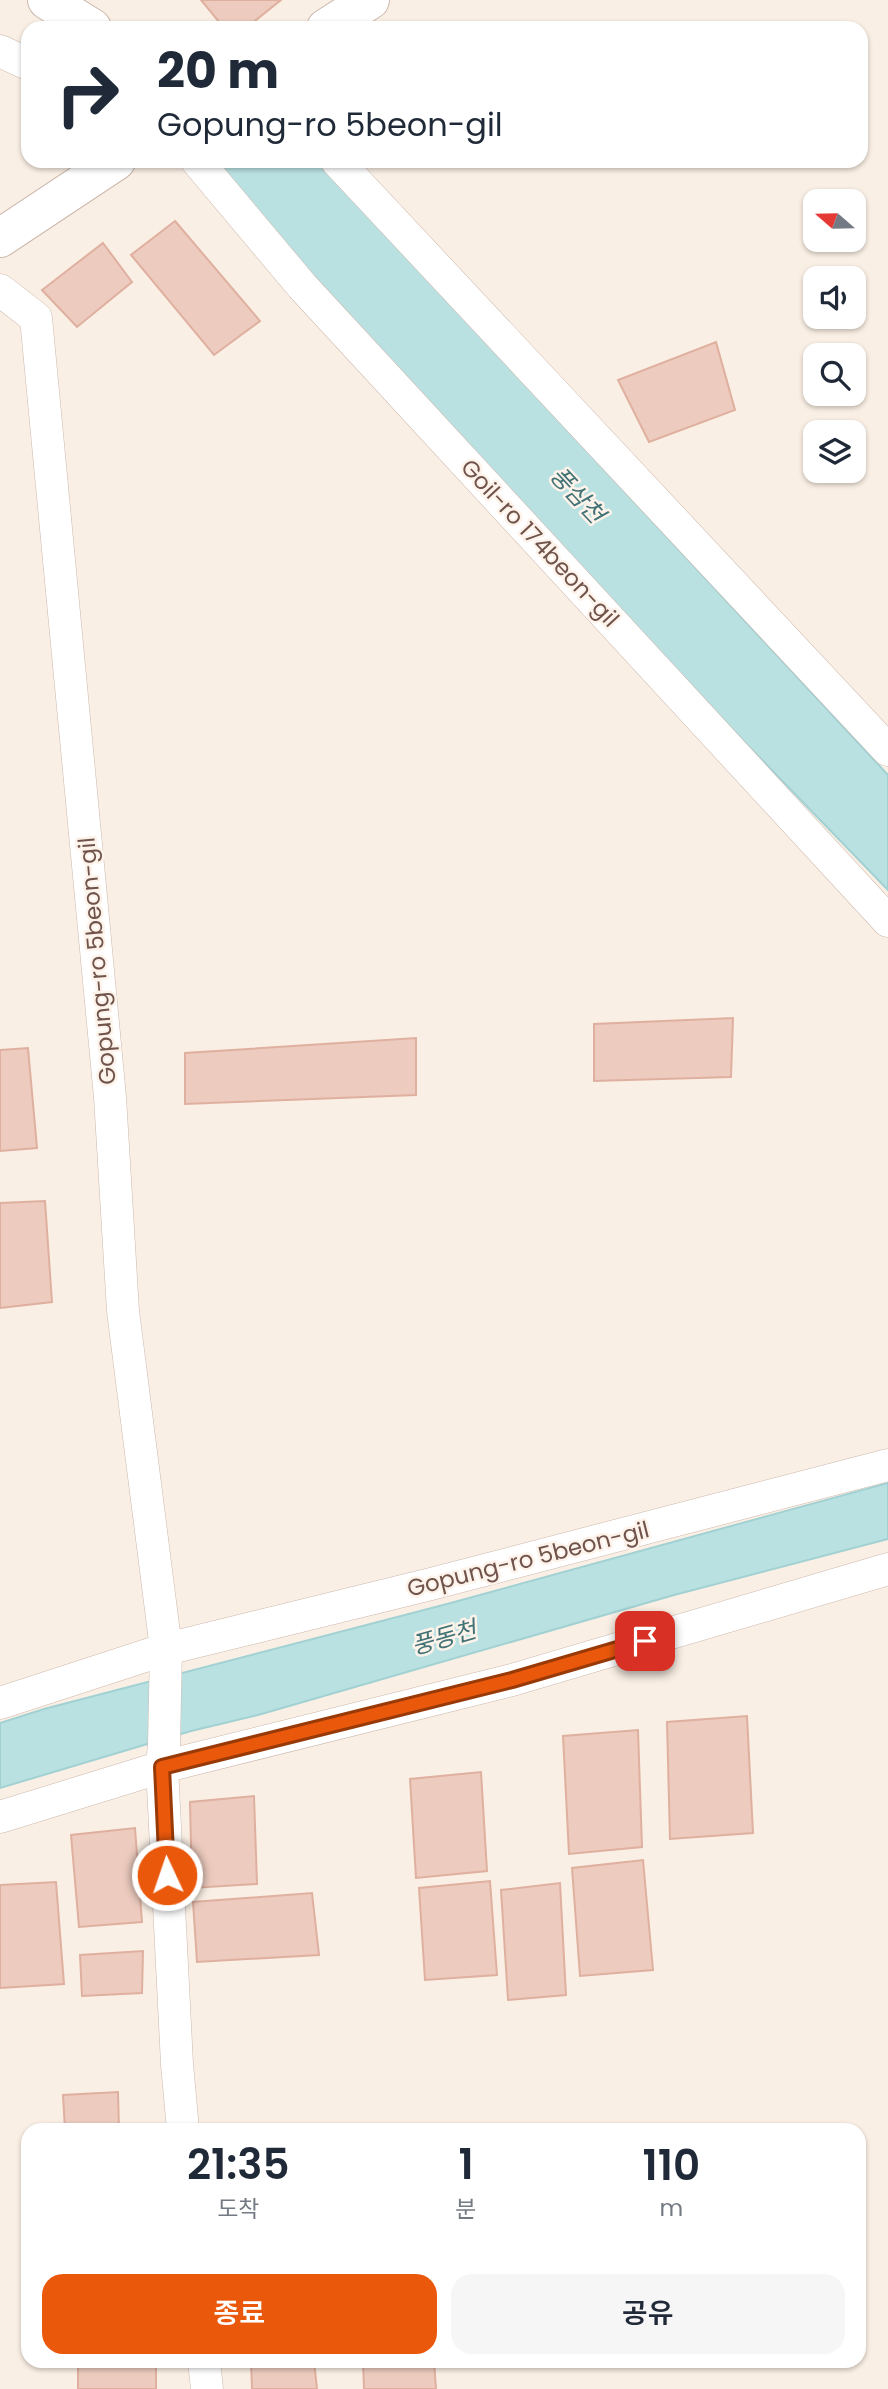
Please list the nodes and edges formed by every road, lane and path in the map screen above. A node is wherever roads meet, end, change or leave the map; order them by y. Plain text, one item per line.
1 (47, 0) edge
2 (370, 0) edge
3 (81, 21) edge
4 (337, 21) edge
5 (0, 51) edge
6 (21, 61) edge
7 (105, 168) edge
8 (203, 168) edge
9 (344, 168) edge
10 (0, 238) edge
11 (0, 290) edge
12 (888, 750) edge
13 (888, 921) edge
14 (888, 1465) edge
15 (888, 1569) edge
16 (167, 1657) junction
17 (0, 1703) edge
18 (163, 1756) junction
19 (0, 1817) edge
20 (182, 2123) edge
21 (205, 2368) edge
22 (207, 2389) edge

1 - 3 street
2 - 4 street
5 - 6 street
7 - 10 street
8 - 13 street, Goil-ro 174beon-gil
9 - 12 street
11 - 16 street, Gopung-ro 5beon-gil
14 - 16 street, Gopung-ro 5beon-gil
15 - 18 street
16 - 17 street, Gopung-ro 5beon-gil
16 - 18 street
18 - 19 street
18 - 20 street
21 - 22 street

